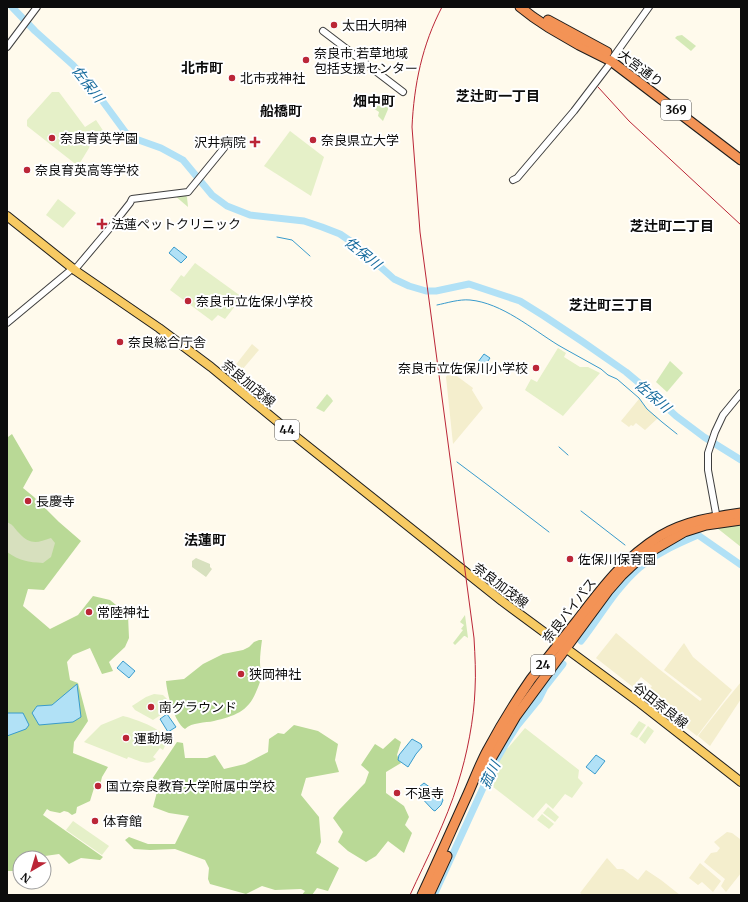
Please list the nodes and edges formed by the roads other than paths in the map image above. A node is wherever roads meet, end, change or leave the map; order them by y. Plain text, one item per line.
1 (37, 7) edge
2 (520, 7) edge
3 (529, 7) edge
4 (649, 7) edge
5 (323, 31) dead end
6 (7, 46) edge
7 (613, 58) junction
8 (403, 92) dead end
9 (224, 148) dead end
10 (741, 153) edge
11 (741, 160) edge
12 (513, 180) dead end
13 (7, 216) edge
14 (72, 269) junction
15 (7, 323) edge
16 (741, 393) edge
17 (741, 513) edge
18 (717, 519) junction
19 (741, 520) edge
20 (562, 646) junction
21 (741, 782) edge
22 (422, 895) edge
23 (429, 895) edge

1 - 6 street
2 - 7 highway, 大宮通り / 369
3 - 7 highway, 大宮通り / 369
4 - 7 street
5 - 8 street
7 - 10 highway, 大宮通り / 369
7 - 11 highway, 大宮通り / 369
7 - 12 street
9 - 14 street
13 - 14 main road, 奈良加茂線 / 44
14 - 15 street
14 - 20 main road, 奈良加茂線 / 44
16 - 18 street
17 - 18 highway, 奈良バイパス / 24
18 - 19 highway, 奈良バイパス / 24
18 - 20 highway, 奈良バイパス / 24
20 - 21 main road, 谷田奈良線
20 - 22 highway, 奈良バイパス / 24
20 - 23 highway, 奈良バイパス / 24

